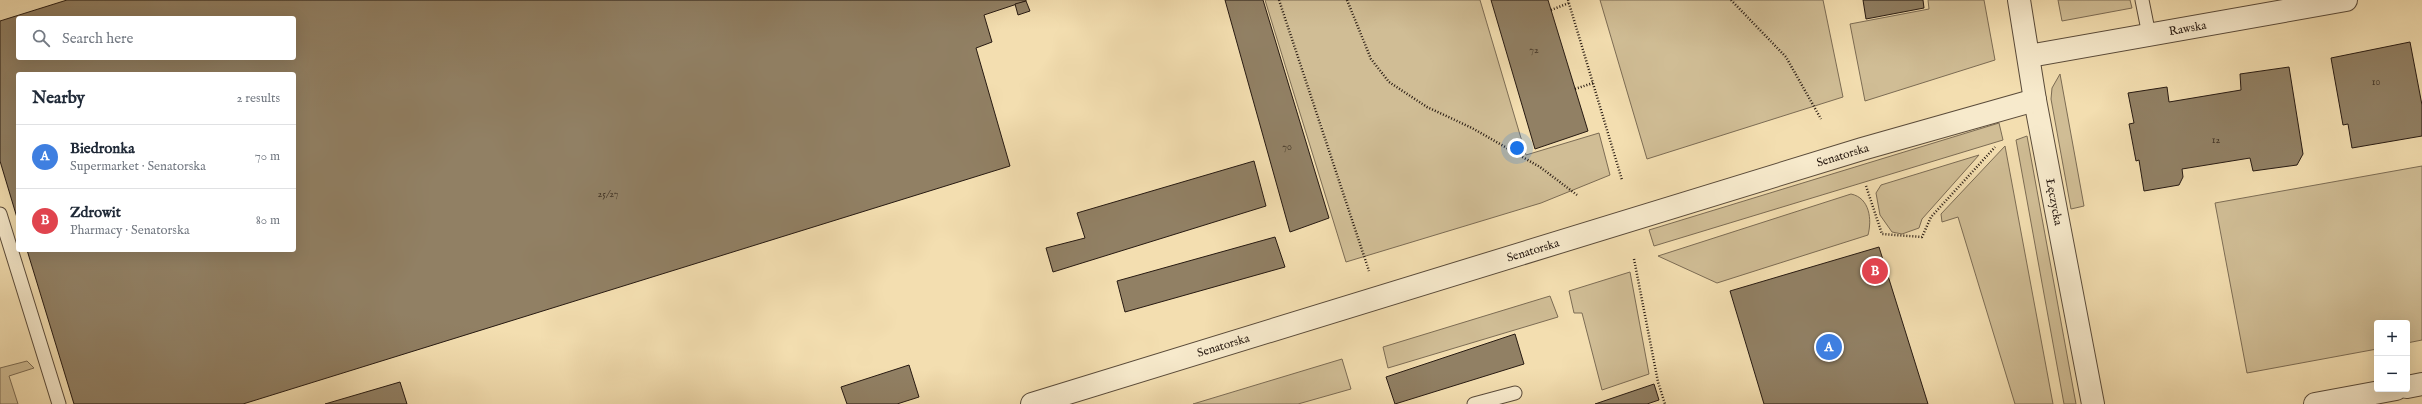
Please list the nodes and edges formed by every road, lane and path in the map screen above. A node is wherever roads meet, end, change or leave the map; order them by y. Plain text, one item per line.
1 (1279, 0) edge
2 (1347, 0) edge
3 (1731, 0) edge
4 (2019, 0) edge
5 (2142, 0) edge
6 (2346, 0) edge
7 (1569, 2) edge
8 (1551, 10) dead end
9 (2149, 35) junction
10 (2029, 56) junction
11 (1593, 83) junction
12 (1575, 89) dead end
13 (2035, 100) junction
14 (1821, 119) dead end
15 (1995, 147) dead end
16 (1622, 180) dead end
17 (1866, 186) dead end
18 (1577, 195) dead end
19 (0, 214) edge
20 (1634, 259) dead end
21 (1375, 299) junction
22 (2422, 384) edge
23 (2410, 386) edge
24 (2380, 392) edge
25 (1515, 393) dead end
26 (2323, 403) edge
27 (59, 404) edge
28 (1032, 404) edge
29 (1474, 404) edge
30 (1665, 404) edge
31 (2093, 404) edge

1 - 21 path
2 - 18 path
3 - 14 path
4 - 10 street, Łęczycka
5 - 9 lane
6 - 9 street, Rawska
7 - 8 path
7 - 11 path
9 - 10 street, Rawska
10 - 13 street, Łęczycka
11 - 12 path
11 - 16 path
13 - 21 street, Senatorska
13 - 31 street, Łęczycka
15 - 17 path
19 - 27 lane
20 - 30 path
21 - 28 street, Senatorska
22 - 23 street
24 - 26 street
25 - 29 lane

